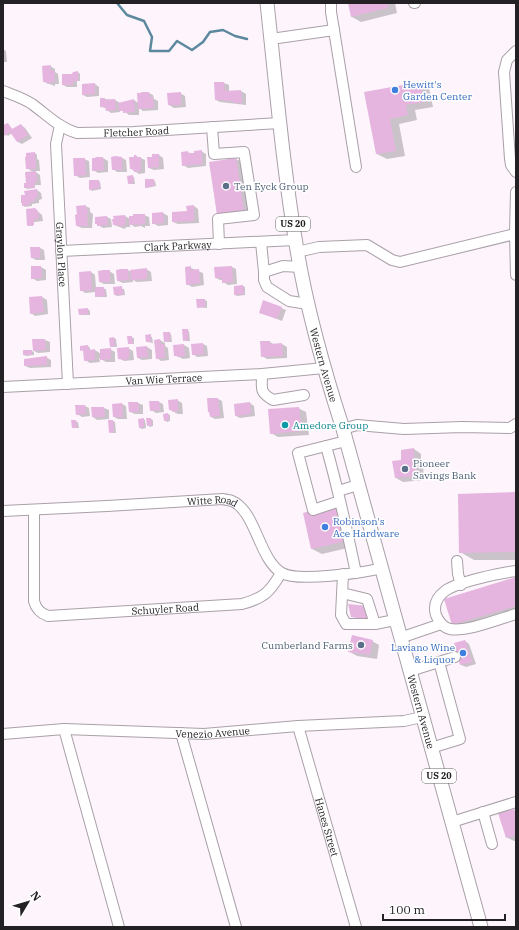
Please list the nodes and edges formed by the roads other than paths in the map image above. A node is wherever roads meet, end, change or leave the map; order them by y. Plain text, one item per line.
1 (267, 3) edge
2 (331, 3) edge
3 (334, 30) junction
4 (271, 39) junction
5 (514, 52) edge
6 (3, 91) edge
7 (280, 123) junction
8 (60, 125) junction
9 (212, 127) junction
10 (356, 167) dead end
11 (516, 172) edge
12 (516, 192) edge
13 (515, 234) junction
14 (261, 242) junction
15 (219, 244) junction
16 (296, 246) junction
17 (61, 251) junction
18 (300, 267) junction
19 (264, 272) junction
20 (516, 275) edge
21 (308, 304) junction
22 (324, 368) junction
23 (262, 374) junction
24 (68, 384) junction
25 (3, 387) edge
26 (304, 395) dead end
27 (516, 424) edge
28 (462, 427) junction
29 (516, 434) edge
30 (344, 435) junction
31 (326, 446) junction
32 (358, 485) junction
33 (338, 491) junction
34 (340, 502) junction
35 (34, 510) junction
36 (3, 511) edge
37 (457, 561) dead end
38 (382, 568) junction
39 (516, 571) edge
40 (281, 572) junction
41 (356, 573) junction
42 (343, 574) junction
43 (461, 584) junction
44 (342, 593) junction
45 (516, 614) edge
46 (395, 620) junction
47 (375, 624) junction
48 (441, 624) junction
49 (400, 638) junction
50 (455, 657) dead end
51 (438, 662) junction
52 (410, 671) junction
53 (422, 716) junction
54 (298, 726) junction
55 (64, 729) junction
56 (181, 733) junction
57 (3, 734) edge
58 (431, 748) junction
59 (516, 802) edge
60 (483, 812) junction
61 (452, 822) junction
62 (492, 844) dead end
63 (119, 927) edge
64 (236, 927) edge
65 (356, 927) edge
66 (481, 927) edge

1 - 4 main road, Western Avenue / US 20
2 - 3 street
3 - 4 street
3 - 10 street
4 - 7 main road, Western Avenue / US 20
5 - 11 street
6 - 8 street, Fletcher Road
7 - 9 street, Fletcher Road
7 - 16 main road, Western Avenue / US 20
8 - 9 street, Fletcher Road
8 - 17 street, Graylon Place
9 - 15 street
12 - 13 street
13 - 16 street, Clark Parkway
13 - 20 street
14 - 15 street, Clark Parkway
14 - 16 street, Clark Parkway
14 - 19 street
15 - 17 street, Clark Parkway
16 - 18 main road, Western Avenue / US 20
17 - 24 street, Graylon Place
18 - 19 street
18 - 21 main road, Western Avenue / US 20
19 - 21 street
21 - 22 main road, Western Avenue / US 20
22 - 23 street, Van Wie Terrace
22 - 30 main road, Western Avenue / US 20
23 - 24 street, Van Wie Terrace
23 - 26 street
24 - 25 street, Van Wie Terrace
27 - 28 street
28 - 29 street
28 - 30 street
30 - 31 street
30 - 32 main road, Western Avenue / US 20
31 - 33 street
31 - 34 street
32 - 33 street
32 - 38 main road, Western Avenue / US 20
33 - 34 street
34 - 41 street
35 - 36 street, Witte Road
35 - 40 street, Witte Road
35 - 40 street, Schuyler Road
37 - 43 street
38 - 41 street
38 - 46 main road, Western Avenue / US 20
39 - 43 street
40 - 42 street
41 - 42 street
42 - 44 street
43 - 48 street
44 - 47 street
44 - 47 street
45 - 48 street
46 - 47 street
46 - 49 main road, Western Avenue / US 20
48 - 49 street
49 - 52 main road, Western Avenue / US 20
50 - 51 street
51 - 52 street
51 - 58 street
52 - 53 main road, Western Avenue / US 20
53 - 54 street, Venezio Avenue
53 - 58 main road, Western Avenue / US 20
54 - 56 street, Venezio Avenue
54 - 65 street, Hanes Street
55 - 56 street, Venezio Avenue
55 - 57 street, Venezio Avenue
55 - 63 street
56 - 64 street
58 - 61 main road, Western Avenue / US 20
59 - 60 street
60 - 61 street
60 - 62 street
61 - 66 main road, Western Avenue / US 20

